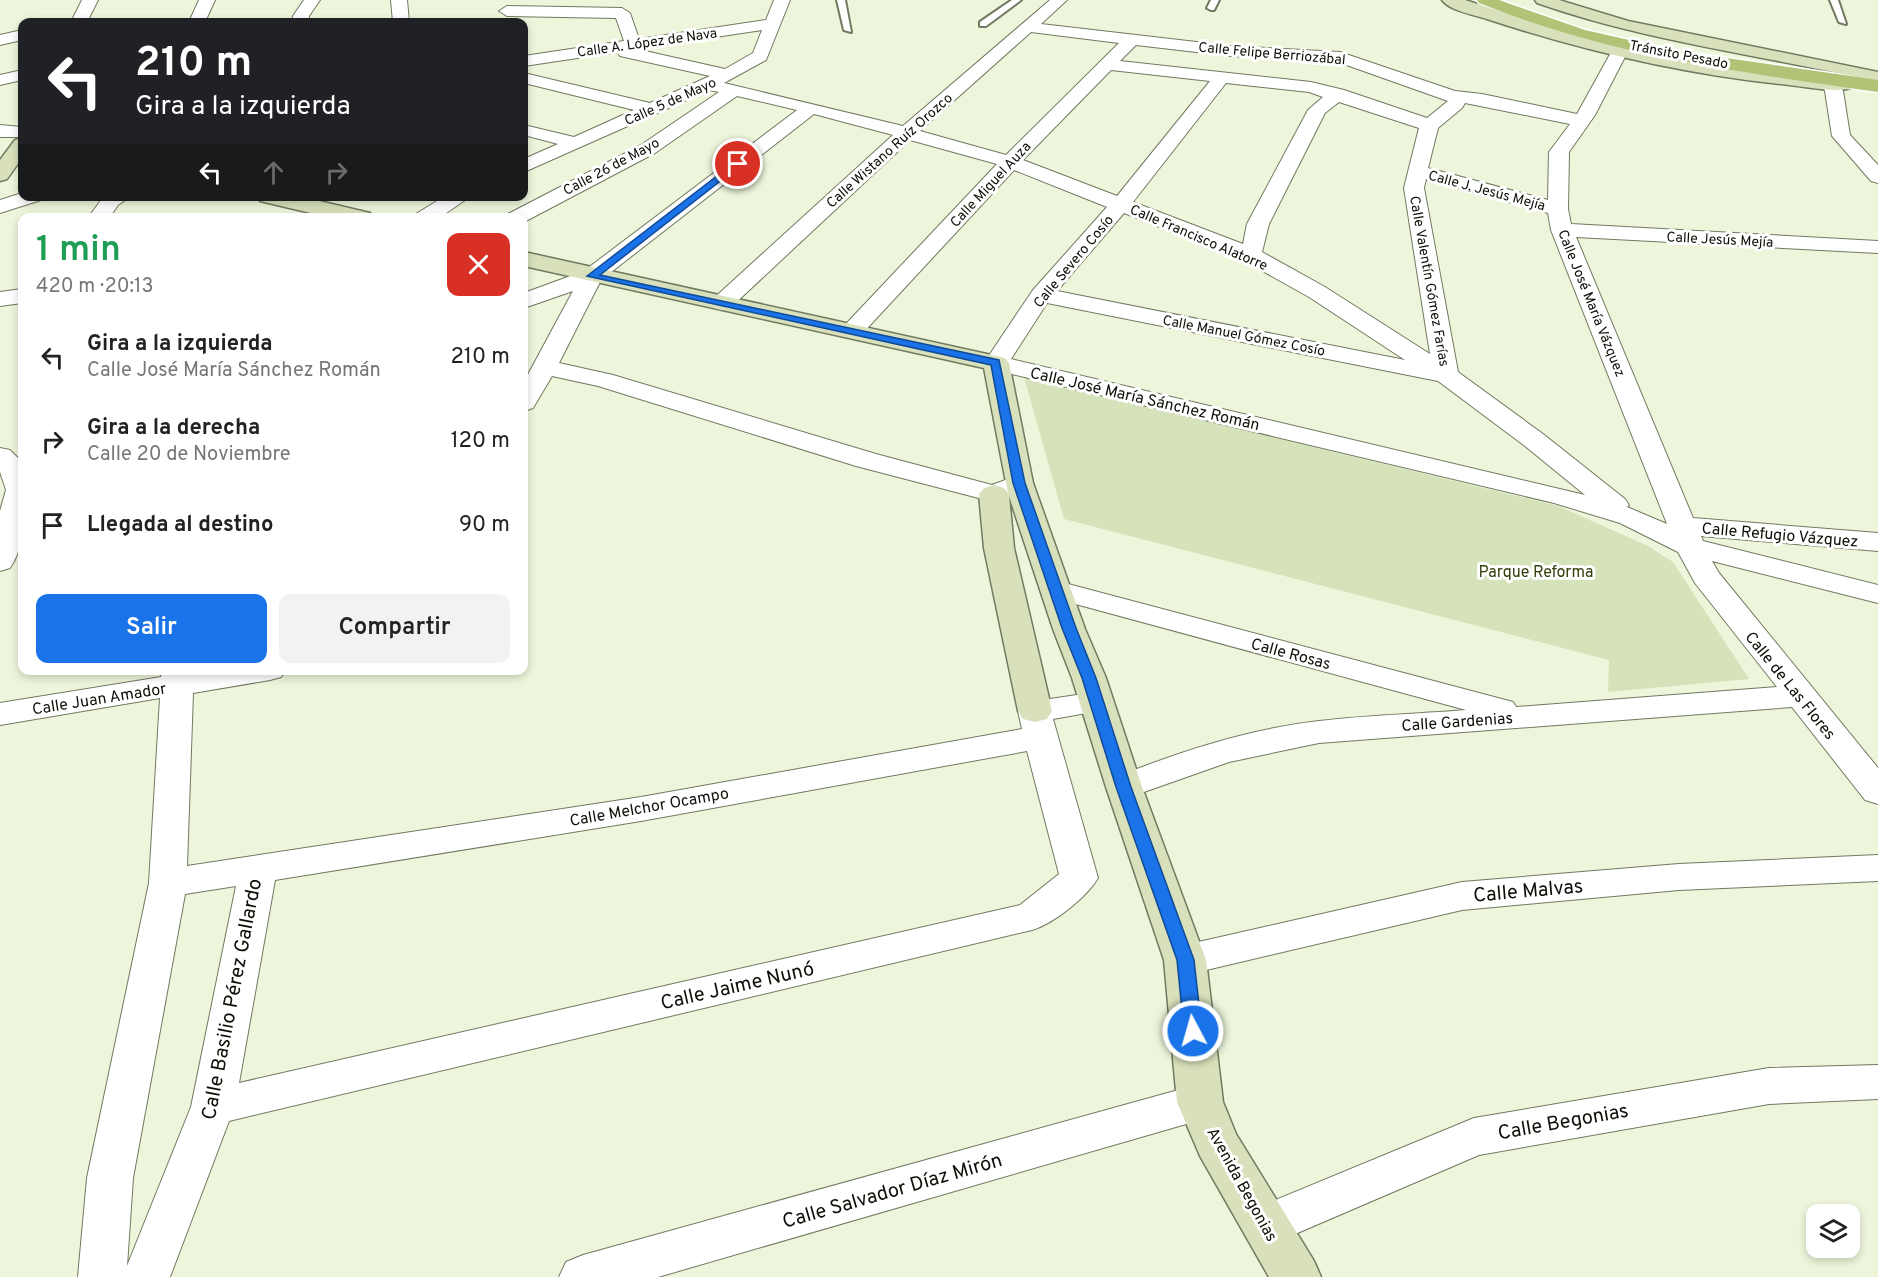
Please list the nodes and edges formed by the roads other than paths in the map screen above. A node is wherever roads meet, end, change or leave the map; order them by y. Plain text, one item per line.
1 (90, 0) edge
2 (225, 0) edge
3 (312, 0) edge
4 (399, 0) edge
5 (782, 0) edge
6 (841, 0) edge
7 (1017, 0) edge
8 (1059, 0) edge
9 (1450, 0) edge
10 (1485, 0) edge
11 (1511, 0) edge
12 (1543, 0) edge
13 (1834, 0) edge
14 (207, 1) edge
15 (508, 11) edge
16 (81, 18) edge
17 (199, 18) edge
18 (301, 18) edge
19 (401, 18) edge
20 (1843, 22) dead end
21 (18, 24) edge
22 (771, 24) junction
23 (983, 24) dead end
24 (0, 26) edge
25 (1026, 27) junction
26 (848, 30) dead end
27 (18, 36) edge
28 (0, 40) edge
29 (1131, 40) junction
30 (633, 44) junction
31 (608, 48) junction
32 (1620, 51) junction
33 (1687, 53) junction
34 (528, 57) edge
35 (1105, 64) junction
36 (18, 76) edge
37 (1221, 78) junction
38 (528, 79) edge
39 (0, 80) edge
40 (1875, 81) edge
41 (723, 83) junction
42 (1832, 87) junction
43 (1338, 94) junction
44 (1453, 96) junction
45 (810, 108) junction
46 (652, 109) junction
47 (1582, 121) junction
48 (1430, 125) junction
49 (0, 131) edge
50 (528, 131) edge
51 (18, 132) edge
52 (906, 133) junction
53 (577, 142) junction
54 (18, 150) edge
55 (1010, 162) junction
56 (528, 164) edge
57 (1417, 171) junction
58 (0, 175) edge
59 (1878, 177) edge
60 (19, 201) edge
61 (111, 201) edge
62 (289, 201) edge
63 (452, 201) edge
64 (1120, 204) junction
65 (0, 207) edge
66 (102, 213) edge
67 (340, 213) edge
68 (432, 213) edge
69 (525, 213) edge
70 (1560, 220) junction
71 (1878, 247) edge
72 (1251, 255) junction
73 (528, 260) edge
74 (592, 276) junction
75 (1041, 295) junction
76 (18, 297) edge
77 (0, 299) edge
78 (528, 300) edge
79 (722, 303) junction
80 (852, 331) junction
81 (996, 363) junction
82 (544, 368) junction
83 (1446, 375) junction
84 (528, 396) edge
85 (0, 456) edge
86 (1006, 489) junction
87 (14, 492) edge
88 (1630, 517) junction
89 (1878, 542) edge
90 (1693, 552) junction
91 (0, 562) edge
92 (1057, 590) junction
93 (1878, 594) edge
94 (212, 675) edge
95 (177, 678) edge
96 (1799, 696) junction
97 (1097, 702) junction
98 (0, 714) edge
99 (1525, 716) junction
100 (1037, 724) junction
101 (1124, 787) junction
102 (1878, 792) edge
103 (1878, 868) edge
104 (258, 869) junction
105 (168, 883) junction
106 (1185, 960) junction
107 (1878, 1082) edge
108 (1200, 1102) junction
109 (213, 1107) junction
110 (1264, 1226) junction
111 (102, 1277) edge
112 (146, 1277) edge
113 (583, 1277) edge
114 (1296, 1277) edge

1 - 16 street
2 - 14 street
3 - 18 street
4 - 19 street
5 - 22 street, Calle 5 de Mayo
6 - 26 lane
7 - 23 lane
8 - 25 street, Calle Wistano Ruíz Orozco
9 - 32 street
10 - 33 main road, Tránsito Pesado
11 - 33 main road
12 - 40 street
13 - 20 lane
14 - 17 street
15 - 30 street
21 - 24 street
22 - 30 street, Calle A. López de Nava
22 - 41 street, Calle 5 de Mayo
25 - 29 street, Calle Felipe Berriozábal
25 - 52 street, Calle Wistano Ruíz Orozco
27 - 28 street
29 - 35 street, Calle Miguel Auza
29 - 44 street, Calle Felipe Berriozábal
30 - 31 street, Calle A. López de Nava
31 - 34 street, Calle A. López de Nava
31 - 41 street, Calle Francisco Alatorre
32 - 42 street
32 - 47 street, Calle José María Vázquez
33 - 40 main road, Tránsito Pesado
35 - 37 street
35 - 55 street, Calle Miguel Auza
36 - 39 street
37 - 43 street
37 - 64 street, Calle Severo Cosío
38 - 46 street
40 - 42 street
41 - 45 street, Calle Francisco Alatorre
41 - 46 street, Calle 5 de Mayo
41 - 69 street, Calle 26 de Mayo
42 - 59 street
43 - 48 street
43 - 72 street
44 - 47 street, Calle Felipe Berriozábal
44 - 48 street
45 - 52 street, Calle Francisco Alatorre
45 - 74 street
46 - 53 street, Calle 5 de Mayo
47 - 70 street, Calle José María Vázquez
48 - 57 street, Calle Valentín Gómez Farías
49 - 51 street
50 - 53 street
52 - 55 street, Calle Francisco Alatorre
52 - 79 street, Calle Wistano Ruíz Orozco
53 - 56 street, Calle 5 de Mayo
54 - 58 street
55 - 64 street, Calle Francisco Alatorre
55 - 80 street, Calle Miguel Auza
57 - 70 street, Calle J. Jesús Mejía
57 - 83 street, Calle Valentín Gómez Farías
60 - 65 street
61 - 66 street
62 - 67 street
63 - 68 street
64 - 72 street, Calle Francisco Alatorre
64 - 75 street, Calle Severo Cosío
70 - 71 street, Calle Jesús Mejía
70 - 90 street, Calle José María Vázquez
72 - 83 street, Calle Francisco Alatorre
73 - 74 street, Calle José María Sánchez Román
74 - 78 street
74 - 79 street, Calle José María Sánchez Román
74 - 82 street
75 - 81 street, Calle Severo Cosío
75 - 83 street, Calle Manuel Gómez Cosío
76 - 77 street
79 - 80 street, Calle José María Sánchez Román
80 - 81 street, Calle José María Sánchez Román
81 - 86 street, Avenida Begonias
81 - 88 street, Calle José María Sánchez Román
82 - 84 street
82 - 86 street
83 - 88 street, Calle Francisco Alatorre
85 - 87 street
86 - 92 street, Avenida Begonias
86 - 100 street
87 - 91 street
88 - 90 street, Calle José María Sánchez Román
89 - 90 street, Calle Refugio Vázquez
90 - 93 street
90 - 96 street, Calle de Las Flores
92 - 97 street, Avenida Begonias
92 - 99 street, Calle Rosas
94 - 95 street, Calle Juan Amador
95 - 98 street, Calle Juan Amador
95 - 105 street
96 - 99 street, Calle Gardenias
96 - 102 street, Calle de Las Flores
97 - 100 street, Calle Melchor Ocampo
97 - 101 street, Avenida Begonias
99 - 101 street, Calle Gardenias
100 - 104 street, Calle Melchor Ocampo
100 - 109 street, Calle Jaime Nunó
101 - 106 street, Avenida Begonias
103 - 106 street, Calle Malvas
104 - 105 street, Calle Basilio Pérez Gallardo
104 - 109 street, Calle Basilio Pérez Gallardo
105 - 111 street
106 - 108 street, Avenida Begonias
107 - 110 street, Calle Begonias
108 - 110 street, Avenida Begonias
108 - 113 street, Calle Salvador Díaz Mirón
109 - 112 street, Calle Basilio Pérez Gallardo
110 - 114 street, Avenida Begonias

